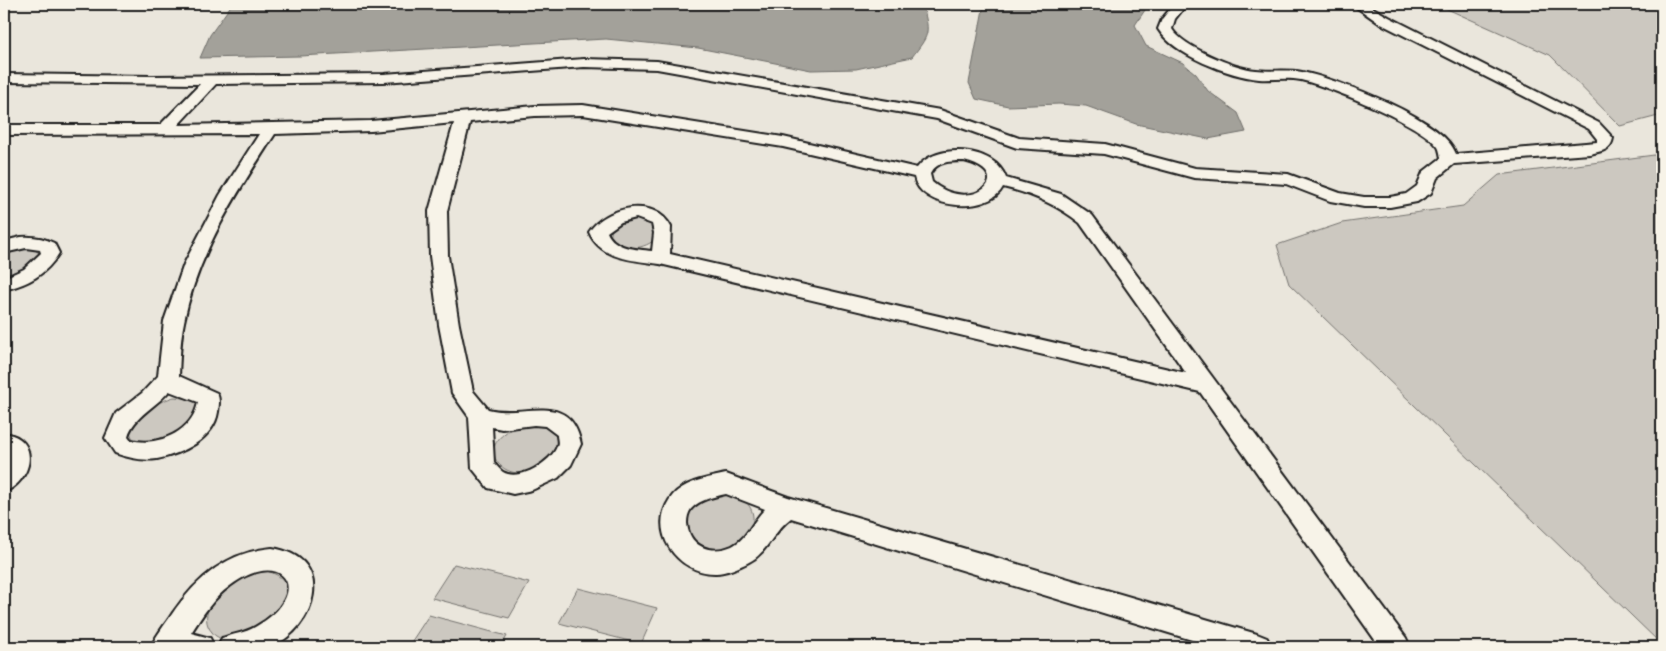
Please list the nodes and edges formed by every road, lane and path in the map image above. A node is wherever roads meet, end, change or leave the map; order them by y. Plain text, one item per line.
1 (1181, 4) edge
2 (1358, 4) edge
3 (4, 78) edge
4 (212, 80) junction
5 (463, 118) junction
6 (971, 126) junction
7 (165, 129) junction
8 (270, 129) junction
9 (4, 130) edge
10 (964, 156) junction
11 (1450, 159) junction
12 (922, 174) junction
13 (998, 181) junction
14 (4, 247) edge
15 (660, 258) dead end
16 (4, 284) edge
17 (168, 378) dead end
18 (1206, 386) junction
19 (480, 415) dead end
20 (4, 442) edge
21 (4, 482) edge
22 (788, 507) dead end
23 (166, 647) edge
24 (174, 647) edge
25 (200, 647) edge
26 (232, 647) edge
27 (1257, 647) edge
28 (1396, 647) edge

1 - 11 street
2 - 11 street
3 - 4 street
4 - 6 street
4 - 7 street
5 - 8 street
5 - 12 street
5 - 19 street
6 - 10 street
6 - 11 street
7 - 8 street
7 - 9 street
8 - 17 street
10 - 12 street
10 - 13 street
12 - 13 street
13 - 18 street
14 - 16 street
15 - 18 street
18 - 28 street
20 - 21 street
22 - 27 street
23 - 26 street
24 - 25 street

